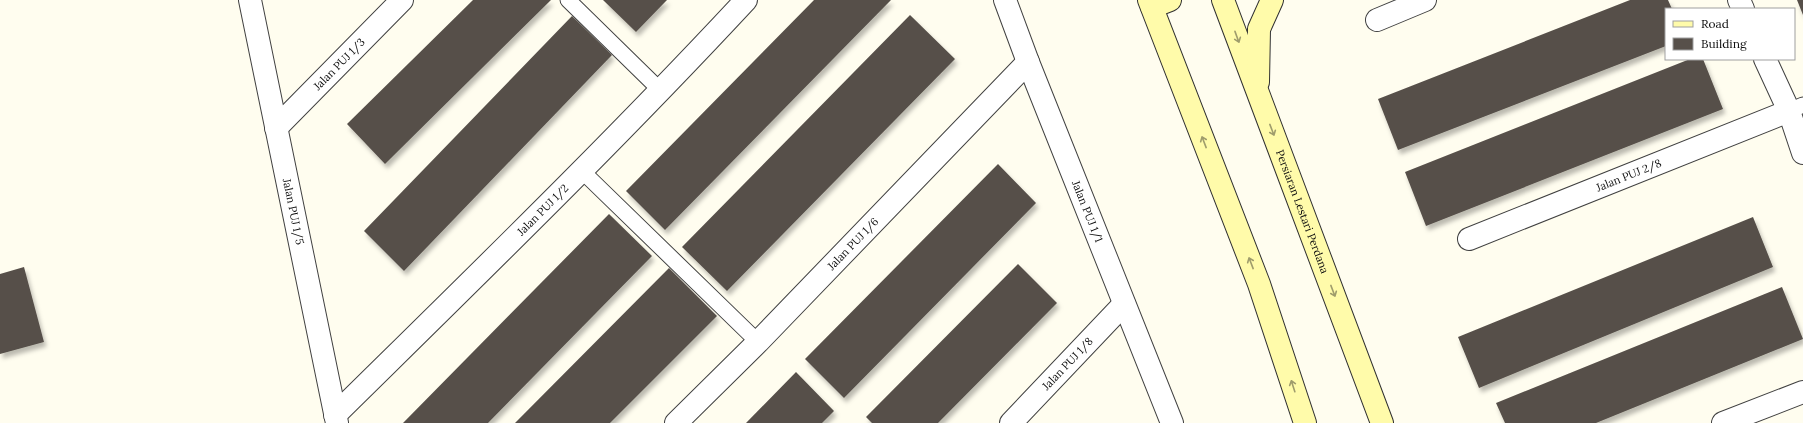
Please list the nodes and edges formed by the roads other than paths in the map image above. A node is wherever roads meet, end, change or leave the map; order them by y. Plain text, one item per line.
1 (250, 0) edge
2 (402, 0) edge
3 (568, 0) edge
4 (746, 0) edge
5 (1005, 0) edge
6 (1223, 0) edge
7 (1272, 0) edge
8 (1425, 0) edge
9 (1157, 2) edge
10 (1377, 20) dead end
11 (1766, 60) edge
12 (1028, 62) junction
13 (661, 91) junction
14 (1258, 94) junction
15 (1796, 108) edge
16 (276, 128) junction
17 (1803, 153) edge
18 (582, 171) junction
19 (1469, 239) dead end
20 (1124, 304) junction
21 (758, 342) junction
22 (1803, 392) edge
23 (336, 419) edge
24 (676, 423) edge
25 (1011, 423) edge
26 (1172, 423) edge
27 (1305, 423) edge
28 (1382, 423) edge
29 (1723, 423) edge

1 - 16 street, Jalan PUJ 1/5
2 - 16 street, Jalan PUJ 1/3
3 - 13 lane
4 - 13 street, Jalan PUJ 1/2
5 - 12 street, Jalan PUJ 1/1
6 -> 14 main road, Persiaran Lestari Perdana
7 - 14 main road
8 - 10 street
27 -> 9 main road
11 - 15 street
12 - 20 street, Jalan PUJ 1/1
12 - 21 street, Jalan PUJ 1/6
13 - 18 street, Jalan PUJ 1/2
14 -> 28 main road, Persiaran Lestari Perdana
15 - 17 street
15 - 19 street, Jalan PUJ 2/8
16 - 23 street, Jalan PUJ 1/5
18 - 21 lane
18 - 23 street, Jalan PUJ 1/2
20 - 25 street, Jalan PUJ 1/8
20 - 26 street, Jalan PUJ 1/1
21 - 24 street, Jalan PUJ 1/6
22 - 29 street

